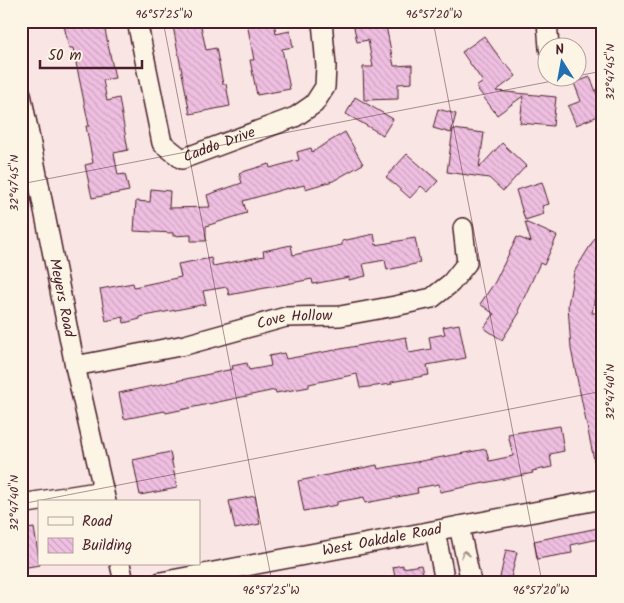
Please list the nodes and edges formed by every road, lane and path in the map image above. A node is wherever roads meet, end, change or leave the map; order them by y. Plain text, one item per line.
1 (138, 21) edge
2 (322, 21) edge
3 (547, 21) edge
4 (548, 38) edge
5 (21, 94) edge
6 (463, 228) dead end
7 (75, 366) junction
8 (105, 496) edge
9 (603, 499) edge
10 (63, 500) edge
11 (38, 502) edge
12 (21, 504) edge
13 (459, 526) junction
14 (435, 531) junction
15 (120, 566) edge
16 (124, 582) edge
17 (161, 582) edge
18 (445, 582) edge
19 (471, 582) edge

1 - 2 street, Caddo Drive
3 - 4 street
5 - 7 street, Meyers Road
6 - 7 street, Cove Hollow
7 - 8 street, Meyers Road
8 - 10 street
9 - 13 street, West Oakdale Road
11 - 12 street
13 - 14 street, West Oakdale Road
19 -> 13 street
14 - 17 street, West Oakdale Road
14 - 18 street
15 - 16 street

